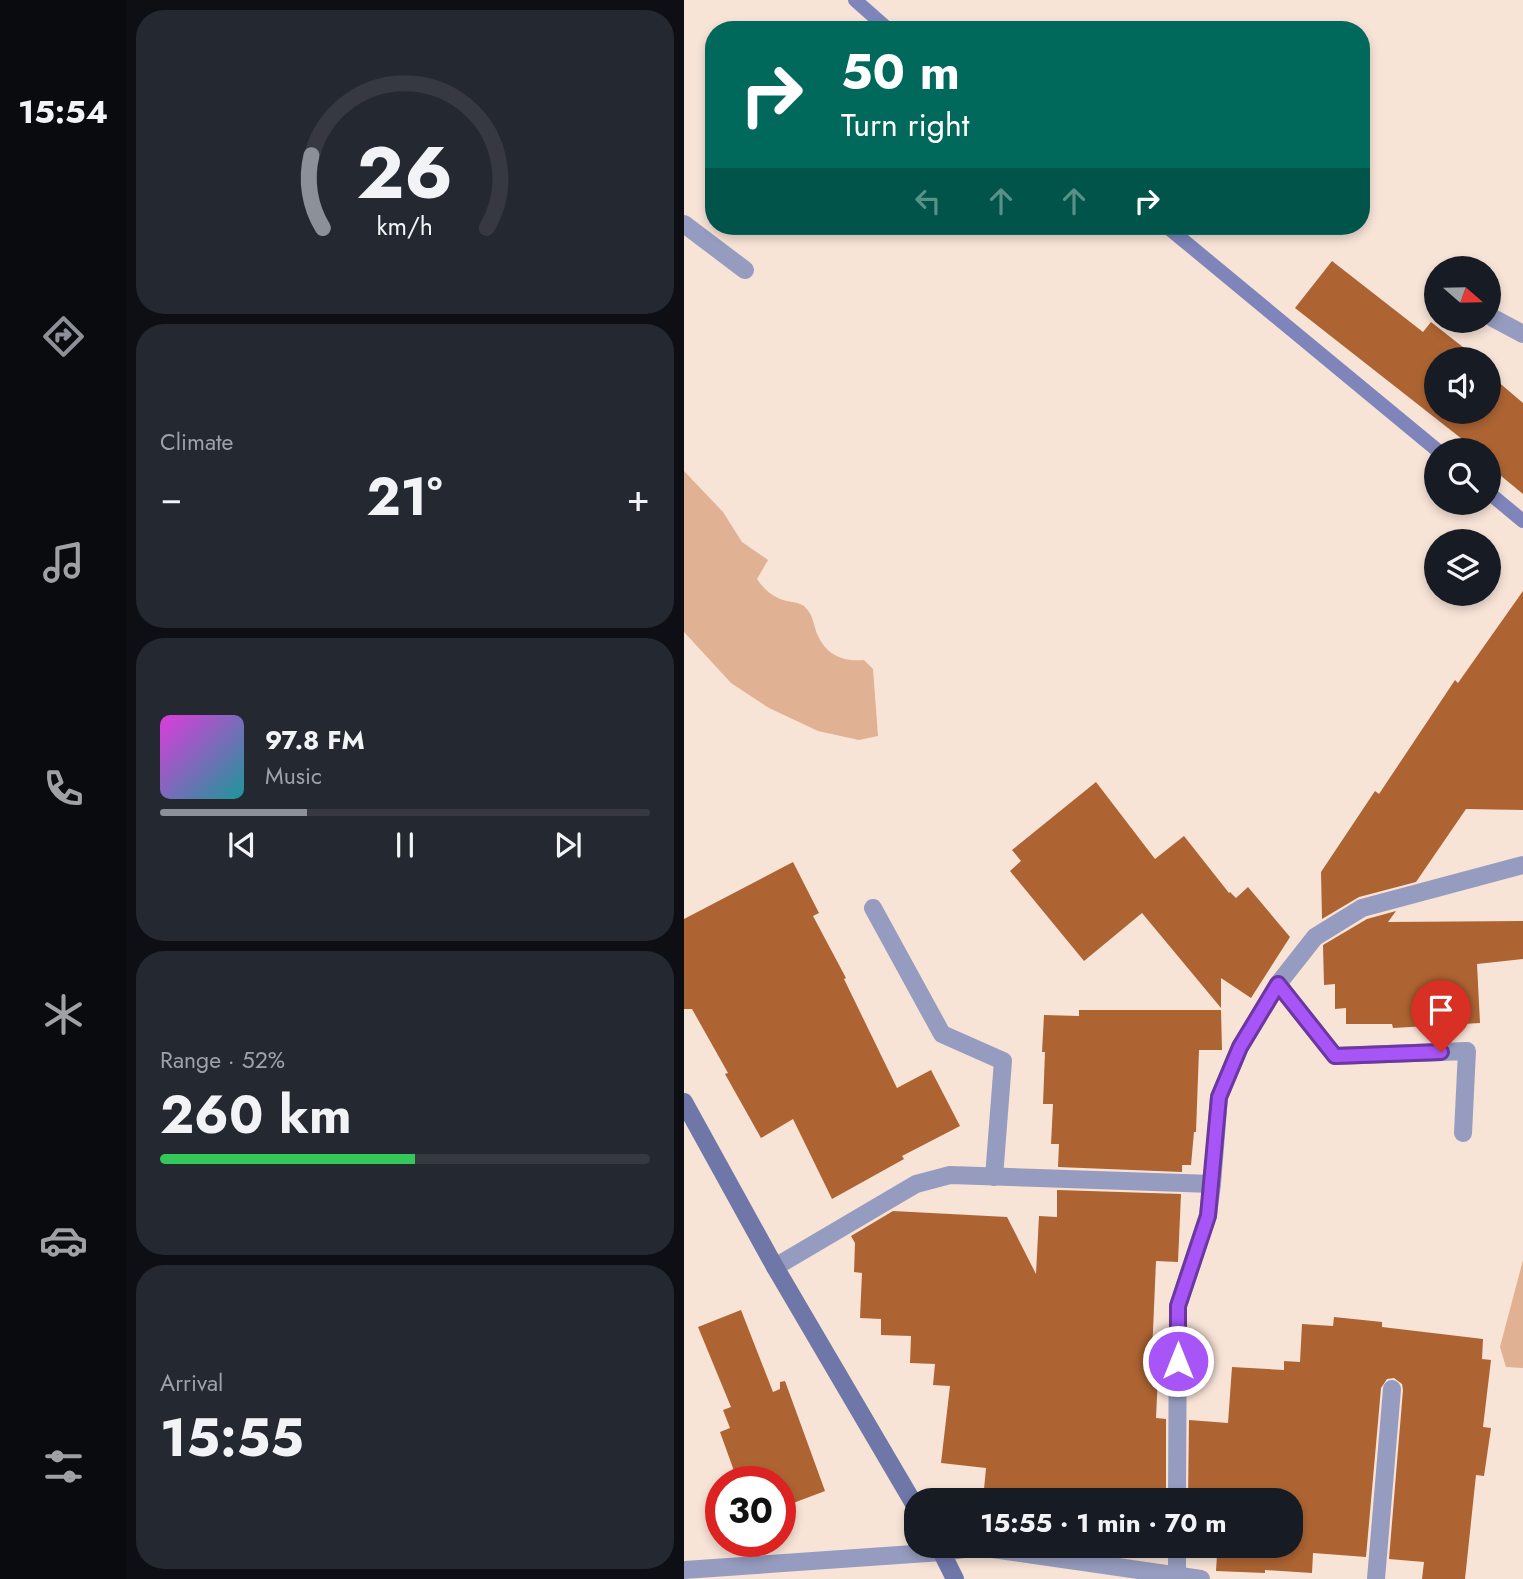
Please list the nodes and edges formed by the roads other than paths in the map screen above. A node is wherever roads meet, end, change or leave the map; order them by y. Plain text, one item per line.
1 (684, 224) edge
2 (745, 270) dead end
3 (1501, 322) edge
4 (1523, 334) edge
5 (1523, 865) edge
6 (872, 908) dead end
7 (1278, 984) junction
8 (684, 1102) edge
9 (1463, 1133) dead end
10 (994, 1177) junction
11 (1212, 1184) junction
12 (775, 1266) junction
13 (1392, 1389) dead end
14 (905, 1488) edge
15 (1177, 1488) edge
16 (904, 1552) edge
17 (944, 1558) edge
18 (1053, 1558) edge
19 (1177, 1558) edge
20 (684, 1570) edge
21 (1177, 1576) junction
22 (955, 1579) edge
23 (1201, 1579) edge
24 (1376, 1579) edge

1 - 2 street
3 - 4 street
5 - 7 street
6 - 10 street
7 - 9 street
7 - 11 street
8 - 12 street
10 - 11 street
10 - 12 street
11 - 15 street
12 - 14 street
13 - 24 street
16 - 20 street
17 - 22 street
18 - 21 street
19 - 21 street
21 - 23 street

